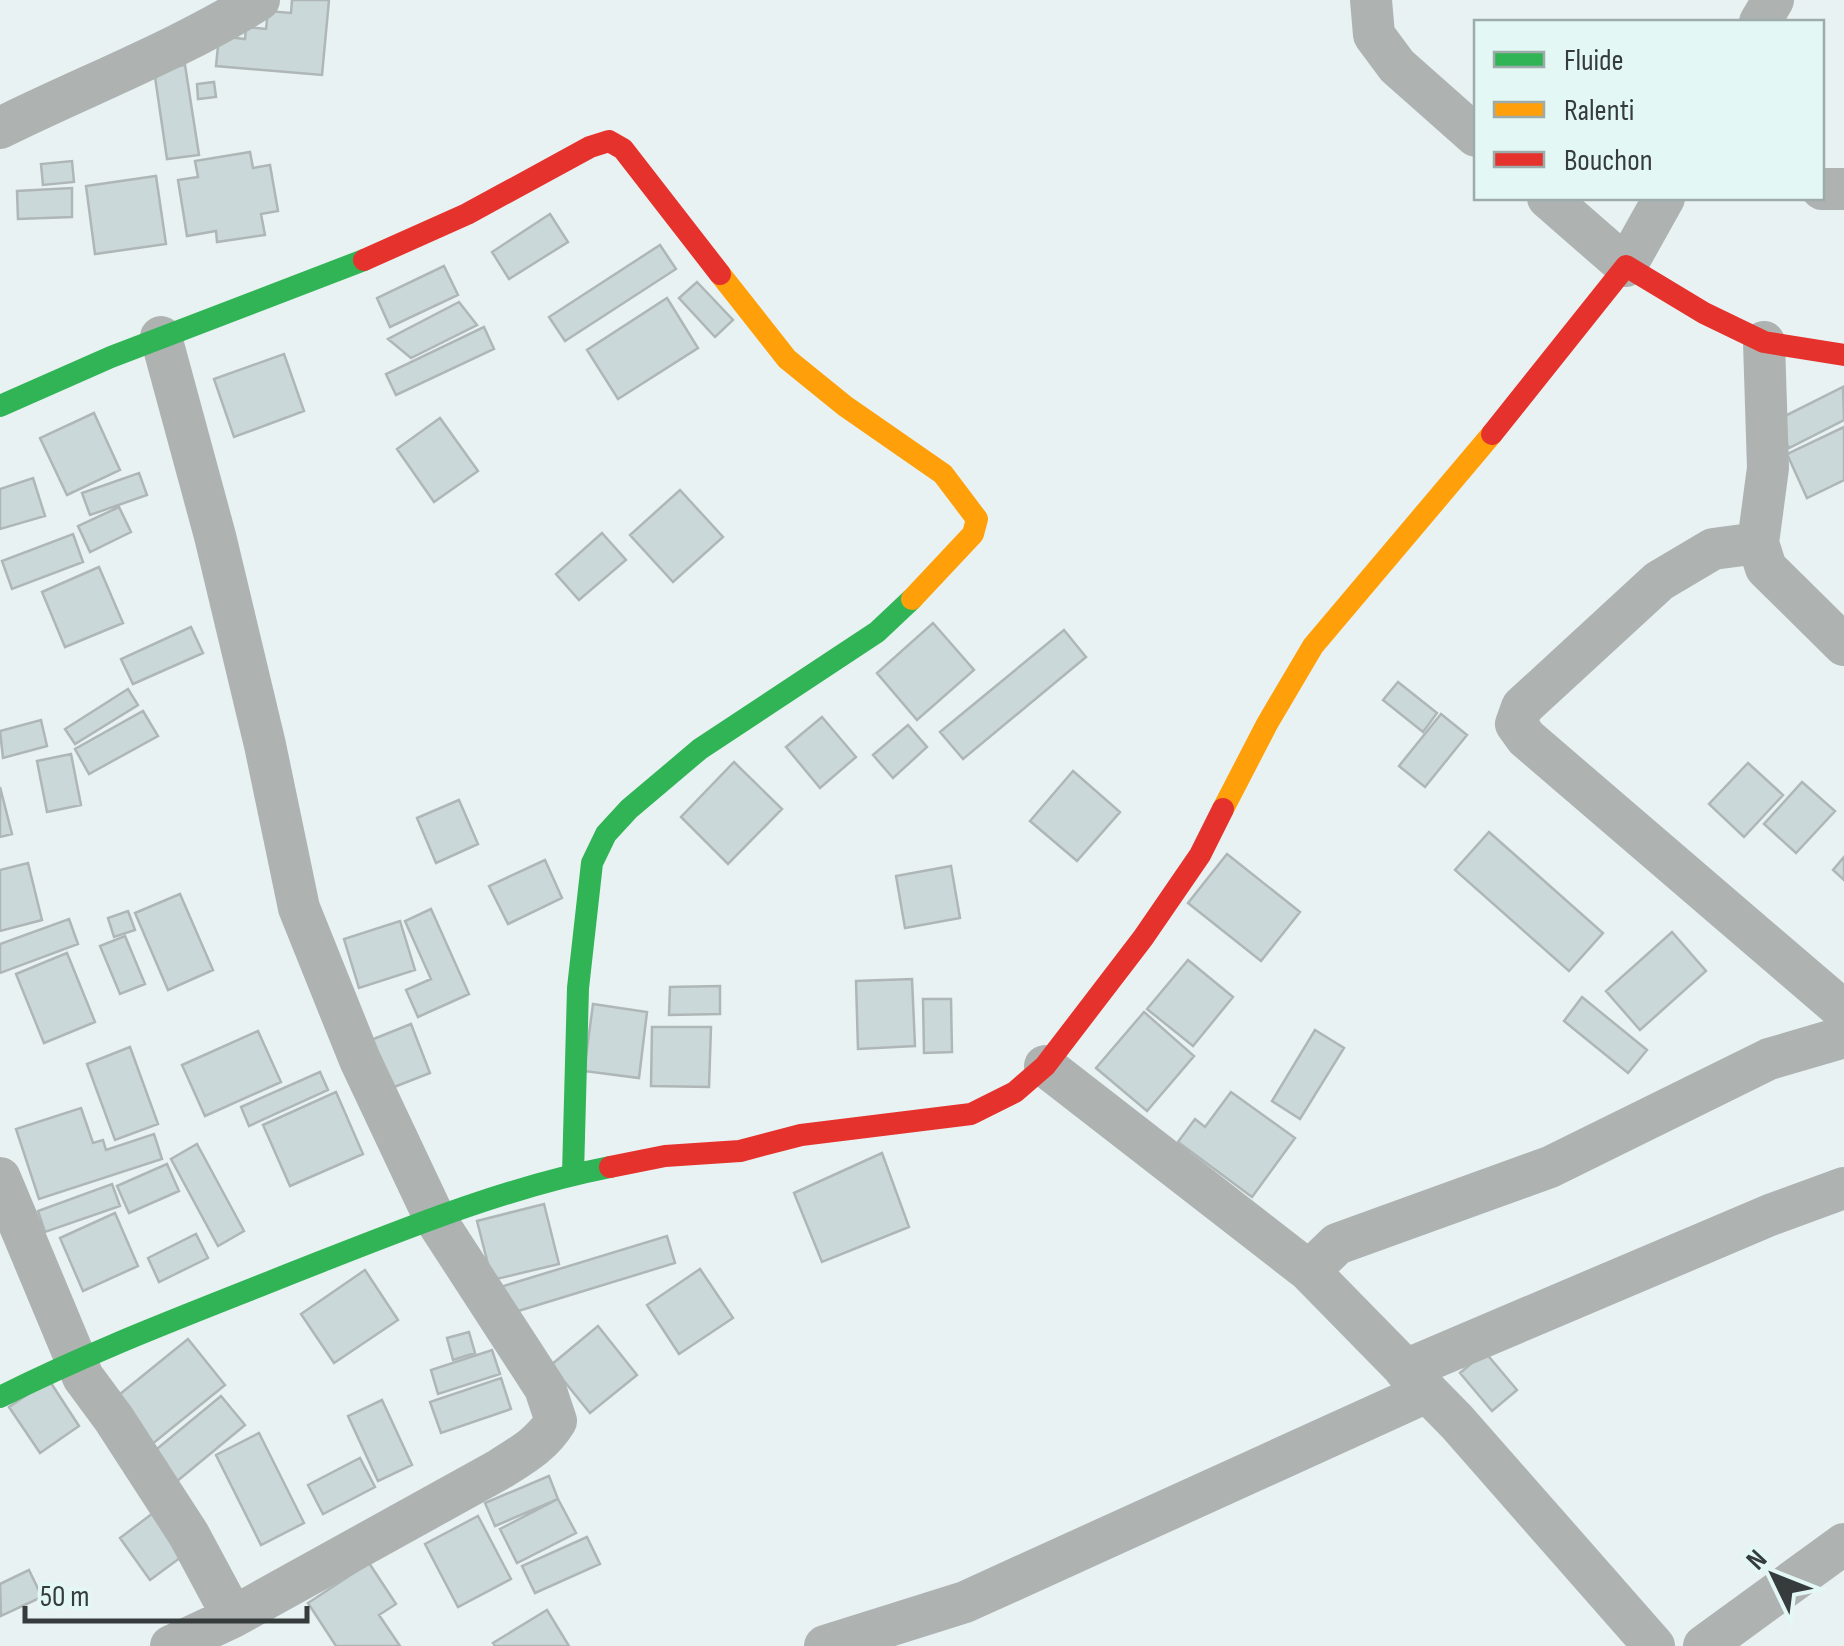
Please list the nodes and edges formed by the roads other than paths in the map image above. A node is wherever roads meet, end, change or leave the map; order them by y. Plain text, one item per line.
1 (259, 0) edge
2 (1371, 0) edge
3 (220, 12) edge
4 (0, 128) edge
5 (1474, 134) edge
6 (1550, 200) edge
7 (1663, 200) edge
8 (1626, 266) junction
9 (161, 336) junction
10 (1764, 342) junction
11 (1844, 355) edge
12 (0, 406) edge
13 (1758, 543) junction
14 (1844, 645) edge
15 (1844, 1011) edge
16 (1844, 1037) edge
17 (1045, 1066) junction
18 (572, 1174) junction
19 (0, 1178) edge
20 (1844, 1188) edge
21 (434, 1217) junction
22 (1309, 1272) junction
23 (74, 1360) junction
24 (1416, 1381) junction
25 (0, 1397) edge
26 (1844, 1544) edge
27 (234, 1617) junction
28 (171, 1646) edge
29 (825, 1646) edge
30 (1654, 1646) edge
31 (1704, 1646) edge

1 - 3 street
2 - 5 street
3 - 4 street
6 - 8 street
7 - 8 street
8 - 10 street
8 - 17 street
9 - 12 street
9 - 18 street
9 - 21 street
10 - 11 street
10 - 13 street
13 - 14 street
13 - 15 street
16 - 22 street
17 - 18 street
17 - 22 street
18 - 21 street
19 - 23 street
20 - 24 street
21 - 23 street
21 - 27 street
22 - 24 street
23 - 25 street
23 - 27 street
24 - 29 street
24 - 30 street
26 - 31 street
27 - 28 street

